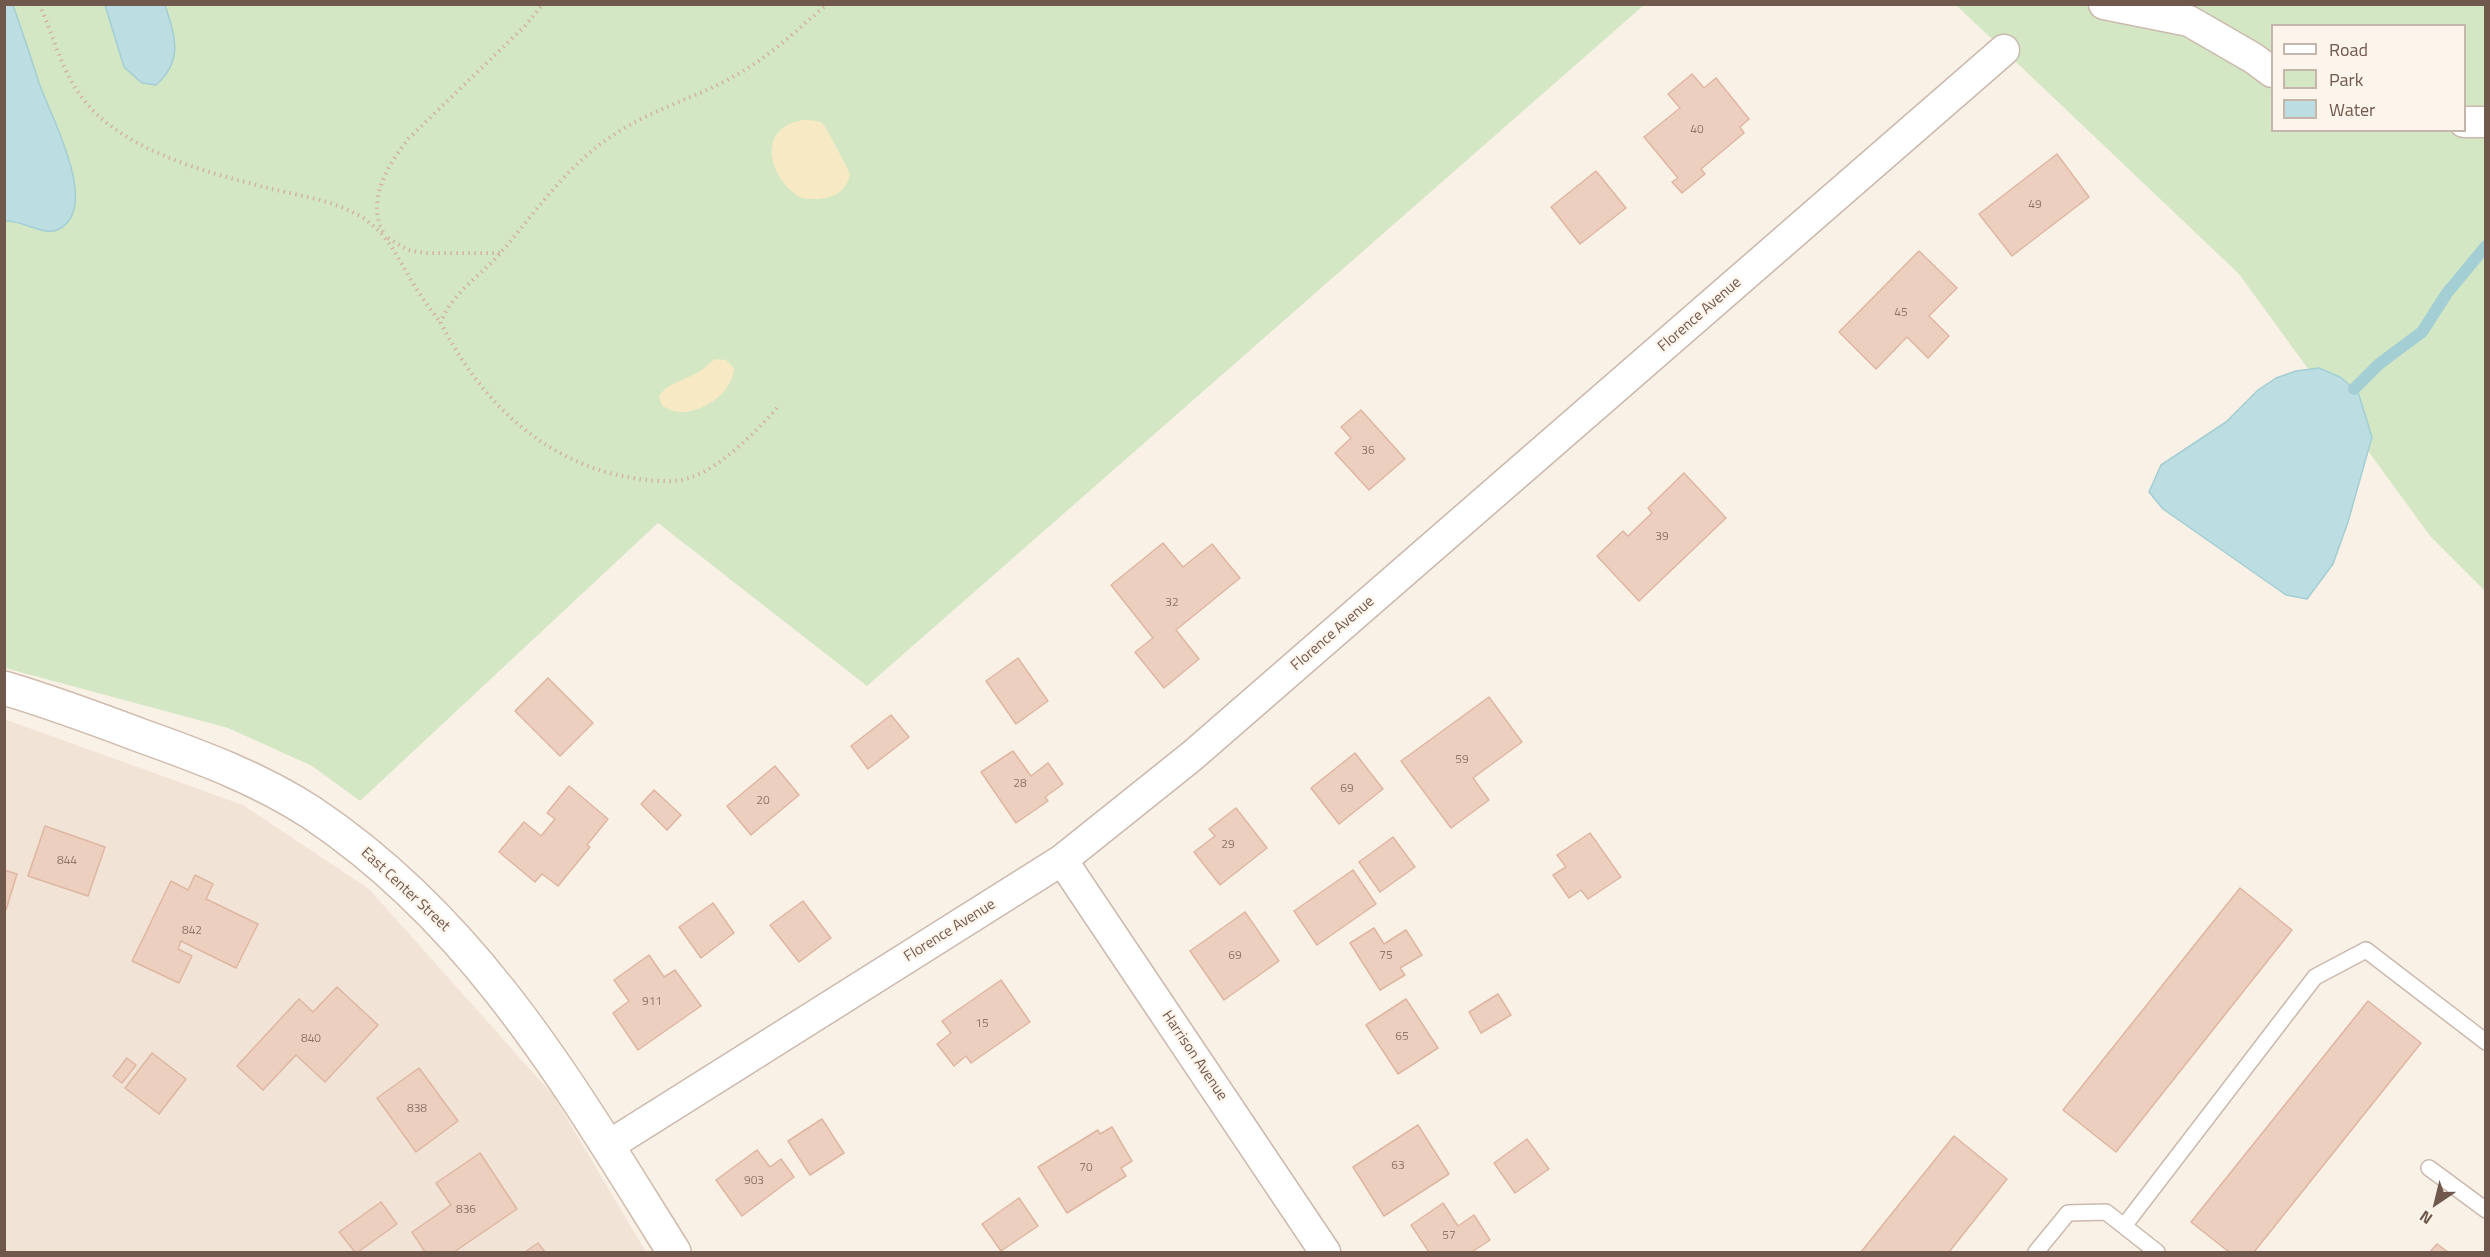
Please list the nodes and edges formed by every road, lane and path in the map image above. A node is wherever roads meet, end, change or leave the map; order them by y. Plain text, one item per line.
1 (39, 4) edge
2 (543, 4) edge
3 (827, 4) edge
4 (2104, 4) edge
5 (2004, 50) dead end
6 (2271, 71) edge
7 (2466, 122) edge
8 (2486, 122) edge
9 (386, 236) junction
10 (500, 253) junction
11 (441, 323) junction
12 (777, 408) dead end
13 (4, 688) edge
14 (1062, 860) junction
15 (2486, 1042) edge
16 (608, 1146) junction
17 (2429, 1168) dead end
18 (2486, 1210) edge
19 (2124, 1226) junction
20 (674, 1252) edge
21 (1325, 1252) edge
22 (2036, 1252) edge
23 (2157, 1252) edge

1 - 9 path
2 - 9 path
3 - 10 path
4 - 6 street
5 - 14 street, Florence Avenue
7 - 8 street
9 - 10 path
9 - 11 path
10 - 11 path
11 - 12 path
13 - 16 main road, East Center Street
14 - 16 street, Florence Avenue
14 - 21 street, Harrison Avenue
15 - 19 lane
16 - 20 main road, East Center Street
17 - 18 lane
19 - 22 lane
19 - 23 lane

